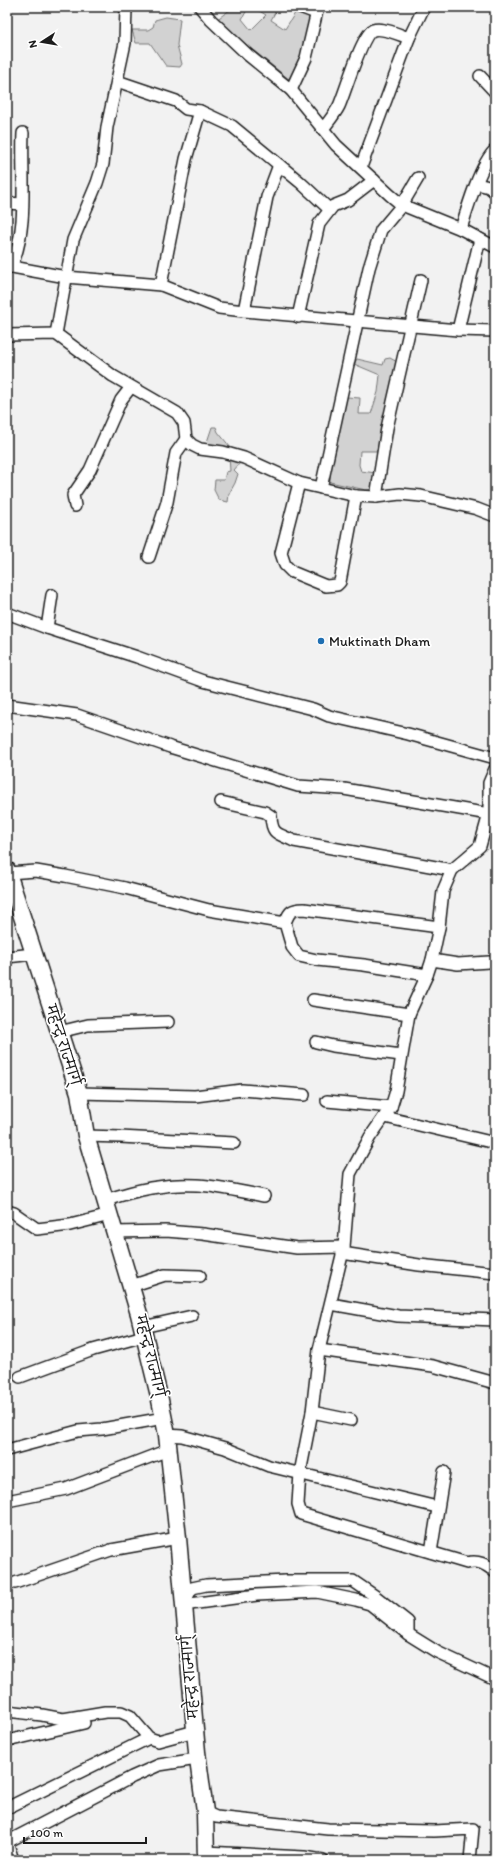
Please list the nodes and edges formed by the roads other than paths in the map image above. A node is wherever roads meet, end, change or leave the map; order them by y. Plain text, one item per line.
1 (126, 7) edge
2 (200, 7) edge
3 (300, 7) edge
4 (424, 7) edge
5 (317, 10) edge
6 (409, 38) junction
7 (480, 76) dead end
8 (117, 81) junction
9 (291, 90) junction
10 (495, 92) edge
11 (200, 111) junction
12 (323, 129) junction
13 (23, 133) dead end
14 (495, 150) edge
15 (279, 165) junction
16 (361, 167) junction
17 (418, 178) dead end
18 (374, 180) junction
19 (477, 184) junction
20 (495, 192) edge
21 (7, 203) edge
22 (22, 204) junction
23 (402, 205) junction
24 (329, 210) junction
25 (461, 229) junction
26 (480, 239) junction
27 (495, 247) edge
28 (9, 267) edge
29 (66, 277) junction
30 (421, 280) dead end
31 (161, 285) junction
32 (244, 311) junction
33 (298, 317) junction
34 (359, 320) junction
35 (412, 325) junction
36 (458, 330) junction
37 (495, 331) edge
38 (56, 334) junction
39 (7, 335) edge
40 (131, 386) junction
41 (186, 439) junction
42 (299, 483) junction
43 (321, 488) junction
44 (356, 496) junction
45 (376, 497) junction
46 (75, 506) dead end
47 (495, 516) edge
48 (148, 558) dead end
49 (52, 596) dead end
50 (7, 613) edge
51 (47, 628) junction
52 (7, 704) edge
53 (495, 758) edge
54 (495, 769) edge
55 (221, 802) dead end
56 (489, 814) junction
57 (452, 870) junction
58 (8, 871) edge
59 (285, 923) junction
60 (439, 927) junction
61 (33, 954) junction
62 (7, 957) edge
63 (432, 960) junction
64 (489, 962) dead end
65 (427, 975) junction
66 (313, 1000) dead end
67 (409, 1014) junction
68 (168, 1022) dead end
69 (59, 1032) junction
70 (316, 1042) dead end
71 (401, 1054) junction
72 (79, 1093) junction
73 (304, 1095) dead end
74 (327, 1101) dead end
75 (388, 1112) junction
76 (86, 1136) junction
77 (495, 1142) edge
78 (234, 1143) dead end
79 (264, 1196) dead end
80 (106, 1200) junction
81 (7, 1211) edge
82 (110, 1215) junction
83 (115, 1232) junction
84 (343, 1250) junction
85 (495, 1273) edge
86 (200, 1276) dead end
87 (131, 1286) junction
88 (331, 1304) junction
89 (192, 1316) dead end
90 (495, 1320) edge
91 (144, 1332) junction
92 (319, 1350) junction
93 (20, 1377) dead end
94 (495, 1383) edge
95 (312, 1412) junction
96 (164, 1418) junction
97 (351, 1420) dead end
98 (168, 1443) junction
99 (7, 1450) edge
100 (444, 1472) dead end
101 (300, 1473) junction
102 (7, 1501) edge
103 (437, 1507) junction
104 (178, 1538) junction
105 (431, 1552) junction
106 (495, 1572) edge
107 (15, 1583) dead end
108 (183, 1605) junction
109 (408, 1634) junction
110 (495, 1679) edge
111 (7, 1711) edge
112 (121, 1712) junction
113 (195, 1731) junction
114 (149, 1738) junction
115 (7, 1741) edge
116 (198, 1759) junction
117 (7, 1808) edge
118 (205, 1812) junction
119 (7, 1842) edge
120 (206, 1856) edge
121 (13, 1860) edge
122 (323, 1860) edge
123 (470, 1860) edge

1 - 8 street
2 - 9 street
3 - 5 street
4 - 6 street
5 - 9 street
6 - 12 street
6 - 16 street
7 - 10 street
8 - 11 street
8 - 29 street
9 - 12 street
11 - 15 street
11 - 31 street
12 - 16 street
13 - 22 street
14 - 19 street
15 - 24 street
15 - 32 street
16 - 18 street
17 - 23 street
18 - 23 street
18 - 24 street
19 - 20 street
19 - 25 street
21 - 22 street
22 - 28 street
23 - 25 street
23 - 34 street
24 - 33 street
25 - 26 street
26 - 27 street
26 - 36 street
28 - 29 street
29 - 31 street
29 - 38 street
30 - 35 street
31 - 32 street
32 - 33 street
33 - 34 street
34 - 35 street
34 - 43 street
35 - 36 street
35 - 45 street
36 - 37 street
38 - 39 street
38 - 40 street
40 - 41 street
40 - 46 street
41 - 42 street
41 - 48 street
42 - 43 street
42 - 44 street
43 - 44 street
44 - 45 street
45 - 47 street
49 - 51 street
50 - 51 street
51 - 53 street
52 - 56 street
54 - 56 street
55 - 57 street
56 - 57 street
57 - 60 street
58 - 59 street
58 - 61 highway, महेन्द्र राज्मार्ग्
59 - 60 street
59 - 65 street
60 - 63 street
61 - 62 street
61 - 69 highway, महेन्द्र राज्मार्ग्
63 - 64 street
63 - 65 street
65 - 67 street
66 - 67 street
67 - 71 street
68 - 69 street
69 - 72 highway, महेन्द्र राज्मार्ग्
70 - 71 street
71 - 75 street
72 - 73 street
72 - 76 highway, महेन्द्र राज्मार्ग्
74 - 75 street
75 - 77 street
75 - 84 street
76 - 78 street
76 - 80 highway, महेन्द्र राज्मार्ग्
79 - 80 street
80 - 82 highway, महेन्द्र राज्मार्ग्
81 - 82 street
82 - 83 highway, महेन्द्र राज्मार्ग्
83 - 84 street
83 - 87 highway, महेन्द्र राज्मार्ग्
84 - 85 street
84 - 88 street
86 - 87 street
87 - 91 highway, महेन्द्र राज्मार्ग्
88 - 90 street
88 - 92 street
89 - 91 street
91 - 93 street
91 - 96 highway, महेन्द्र राज्मार्ग्
92 - 94 street
92 - 95 street
95 - 97 street
95 - 101 street
96 - 98 highway, महेन्द्र राज्मार्ग्
96 - 99 street
98 - 101 street
98 - 102 street
98 - 104 highway, महेन्द्र राज्मार्ग्
100 - 103 street
101 - 103 street
101 - 105 street
103 - 105 street
104 - 107 street
104 - 108 highway, महेन्द्र राज्मार्ग्
105 - 106 street
108 - 109 street
108 - 109 street
108 - 113 highway, महेन्द्र राज्मार्ग्
109 - 110 street
111 - 112 street
112 - 114 street
112 - 115 street
113 - 114 street
113 - 116 highway, महेन्द्र राज्मार्ग्
114 - 117 street
116 - 118 highway, महेन्द्र राज्मार्ग्
116 - 119 street
118 - 120 highway, महेन्द्र राज्मार्ग्
118 - 123 street
119 - 121 street
120 - 122 street

